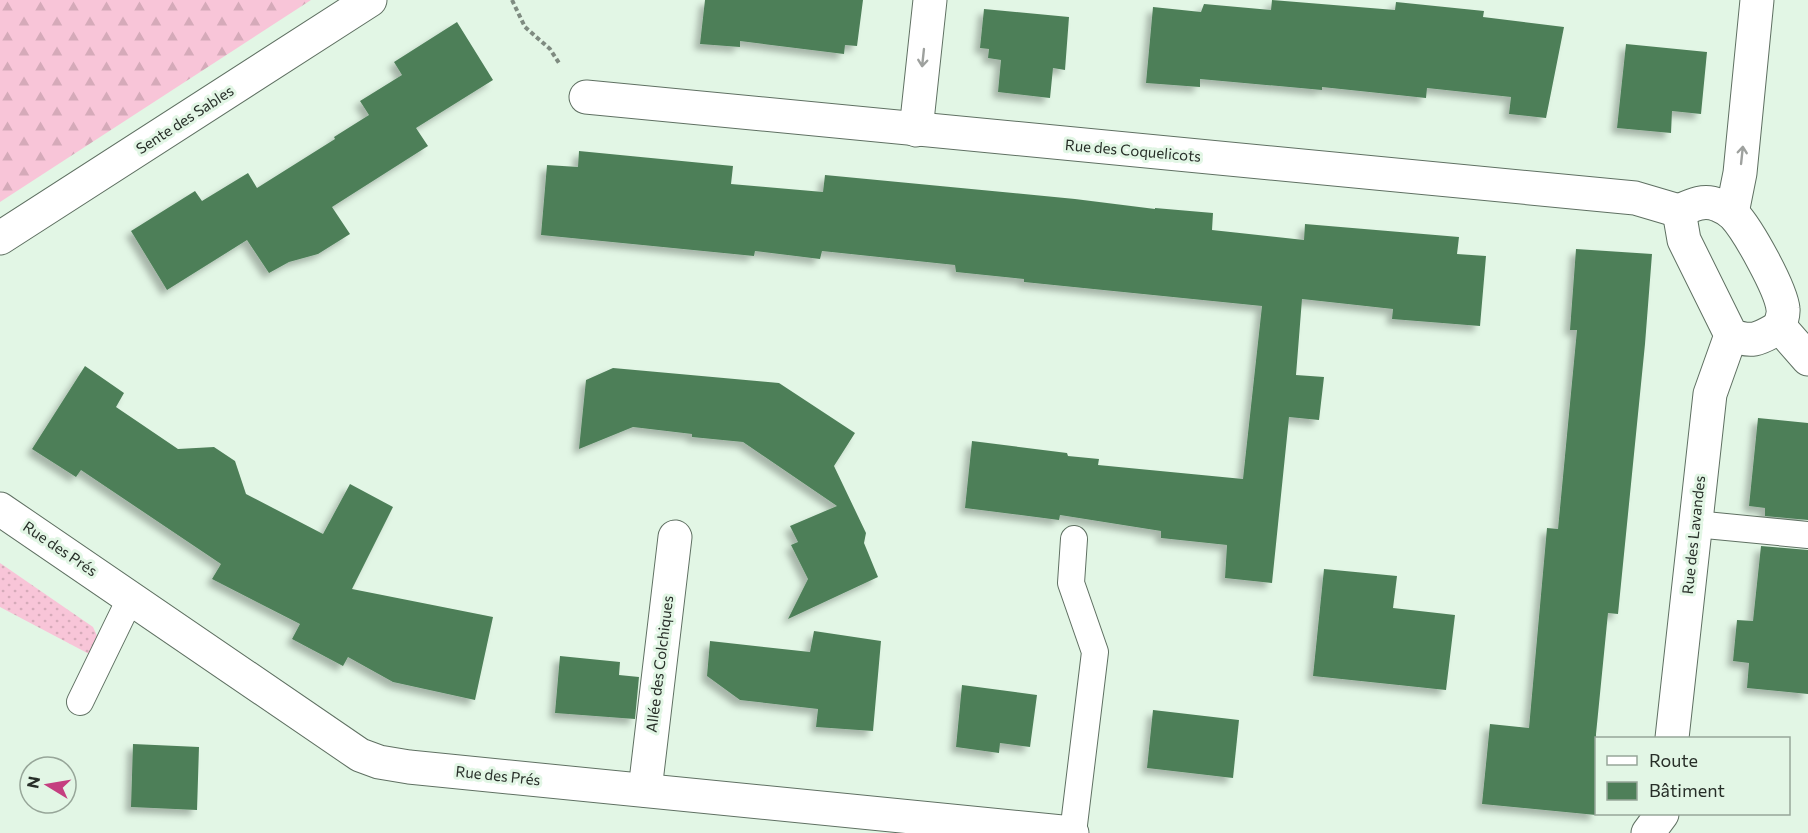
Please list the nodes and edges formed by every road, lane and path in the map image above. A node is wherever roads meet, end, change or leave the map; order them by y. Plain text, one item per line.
1 (370, 0) edge
2 (512, 0) edge
3 (930, 0) edge
4 (1757, 0) edge
5 (586, 97) joint
6 (916, 130) junction
7 (1679, 211) junction
8 (1732, 213) junction
9 (0, 238) edge
10 (1780, 327) junction
11 (1731, 335) junction
12 (1808, 360) edge
13 (0, 508) edge
14 (1695, 524) junction
15 (1808, 536) edge
16 (675, 537) dead end
17 (1074, 539) dead end
18 (130, 597) junction
19 (80, 702) dead end
20 (1672, 737) edge
21 (645, 790) junction
22 (1661, 815) edge
23 (1663, 815) edge
24 (1073, 833) edge
25 (1648, 833) edge
26 (1675, 833) edge

1 - 9 street, Sente des Sables
2 - 5 path
3 -> 6 street
8 -> 4 street
5 - 6 street, Rue des Coquelicots
6 - 7 street, Rue des Coquelicots
7 - 8 street
7 - 11 street
8 - 10 street
10 - 11 street
10 - 12 street
11 - 14 street, Rue des Lavandes
13 - 18 street, Rue des Prés
14 - 15 lane
14 - 20 street, Rue des Lavandes
16 - 21 street, Allée des Colchiques
17 - 24 lane
18 - 19 lane
18 - 21 street, Rue des Prés
21 - 24 street, Rue des Prés
22 - 25 street
23 - 26 street

